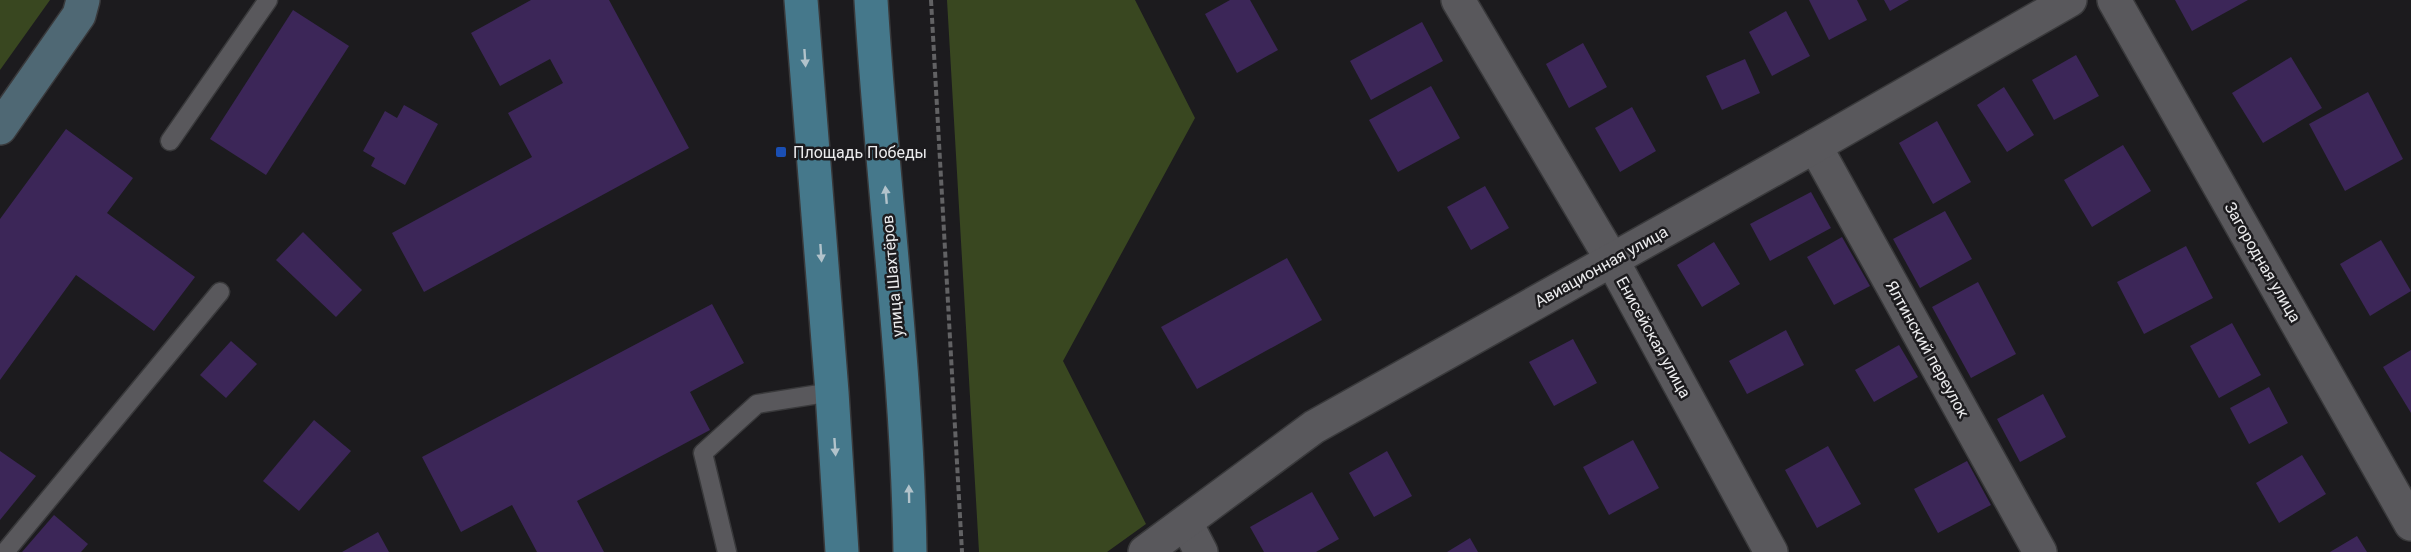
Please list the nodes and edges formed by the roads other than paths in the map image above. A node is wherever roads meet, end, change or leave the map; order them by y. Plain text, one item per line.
1 (83, 0) edge
2 (268, 0) edge
3 (801, 0) edge
4 (871, 0) edge
5 (1458, 0) edge
6 (2070, 0) edge
7 (2114, 0) edge
8 (0, 128) edge
9 (170, 141) dead end
10 (1815, 146) junction
11 (1612, 260) junction
12 (220, 292) dead end
13 (832, 392) junction
14 (1186, 523) junction
15 (2411, 524) edge
16 (5, 552) edge
17 (727, 552) edge
18 (842, 552) edge
19 (910, 552) edge
20 (1145, 552) edge
21 (1201, 552) edge
22 (1771, 552) edge
23 (2040, 552) edge

1 - 8 street
2 - 9 lane
3 -> 13 main road
19 -> 4 main road, улица Шахтёров
5 - 11 street, Енисейская улица
6 - 10 street, Авиационная улица
7 - 15 street, Загородная улица
10 - 11 street, Авиационная улица
10 - 23 street, Ялтинский переулок
11 - 14 street, Авиационная улица
11 - 22 street, Енисейская улица
12 - 16 lane
13 - 17 lane
13 -> 18 main road
14 - 20 street, Авиационная улица
14 - 21 street

